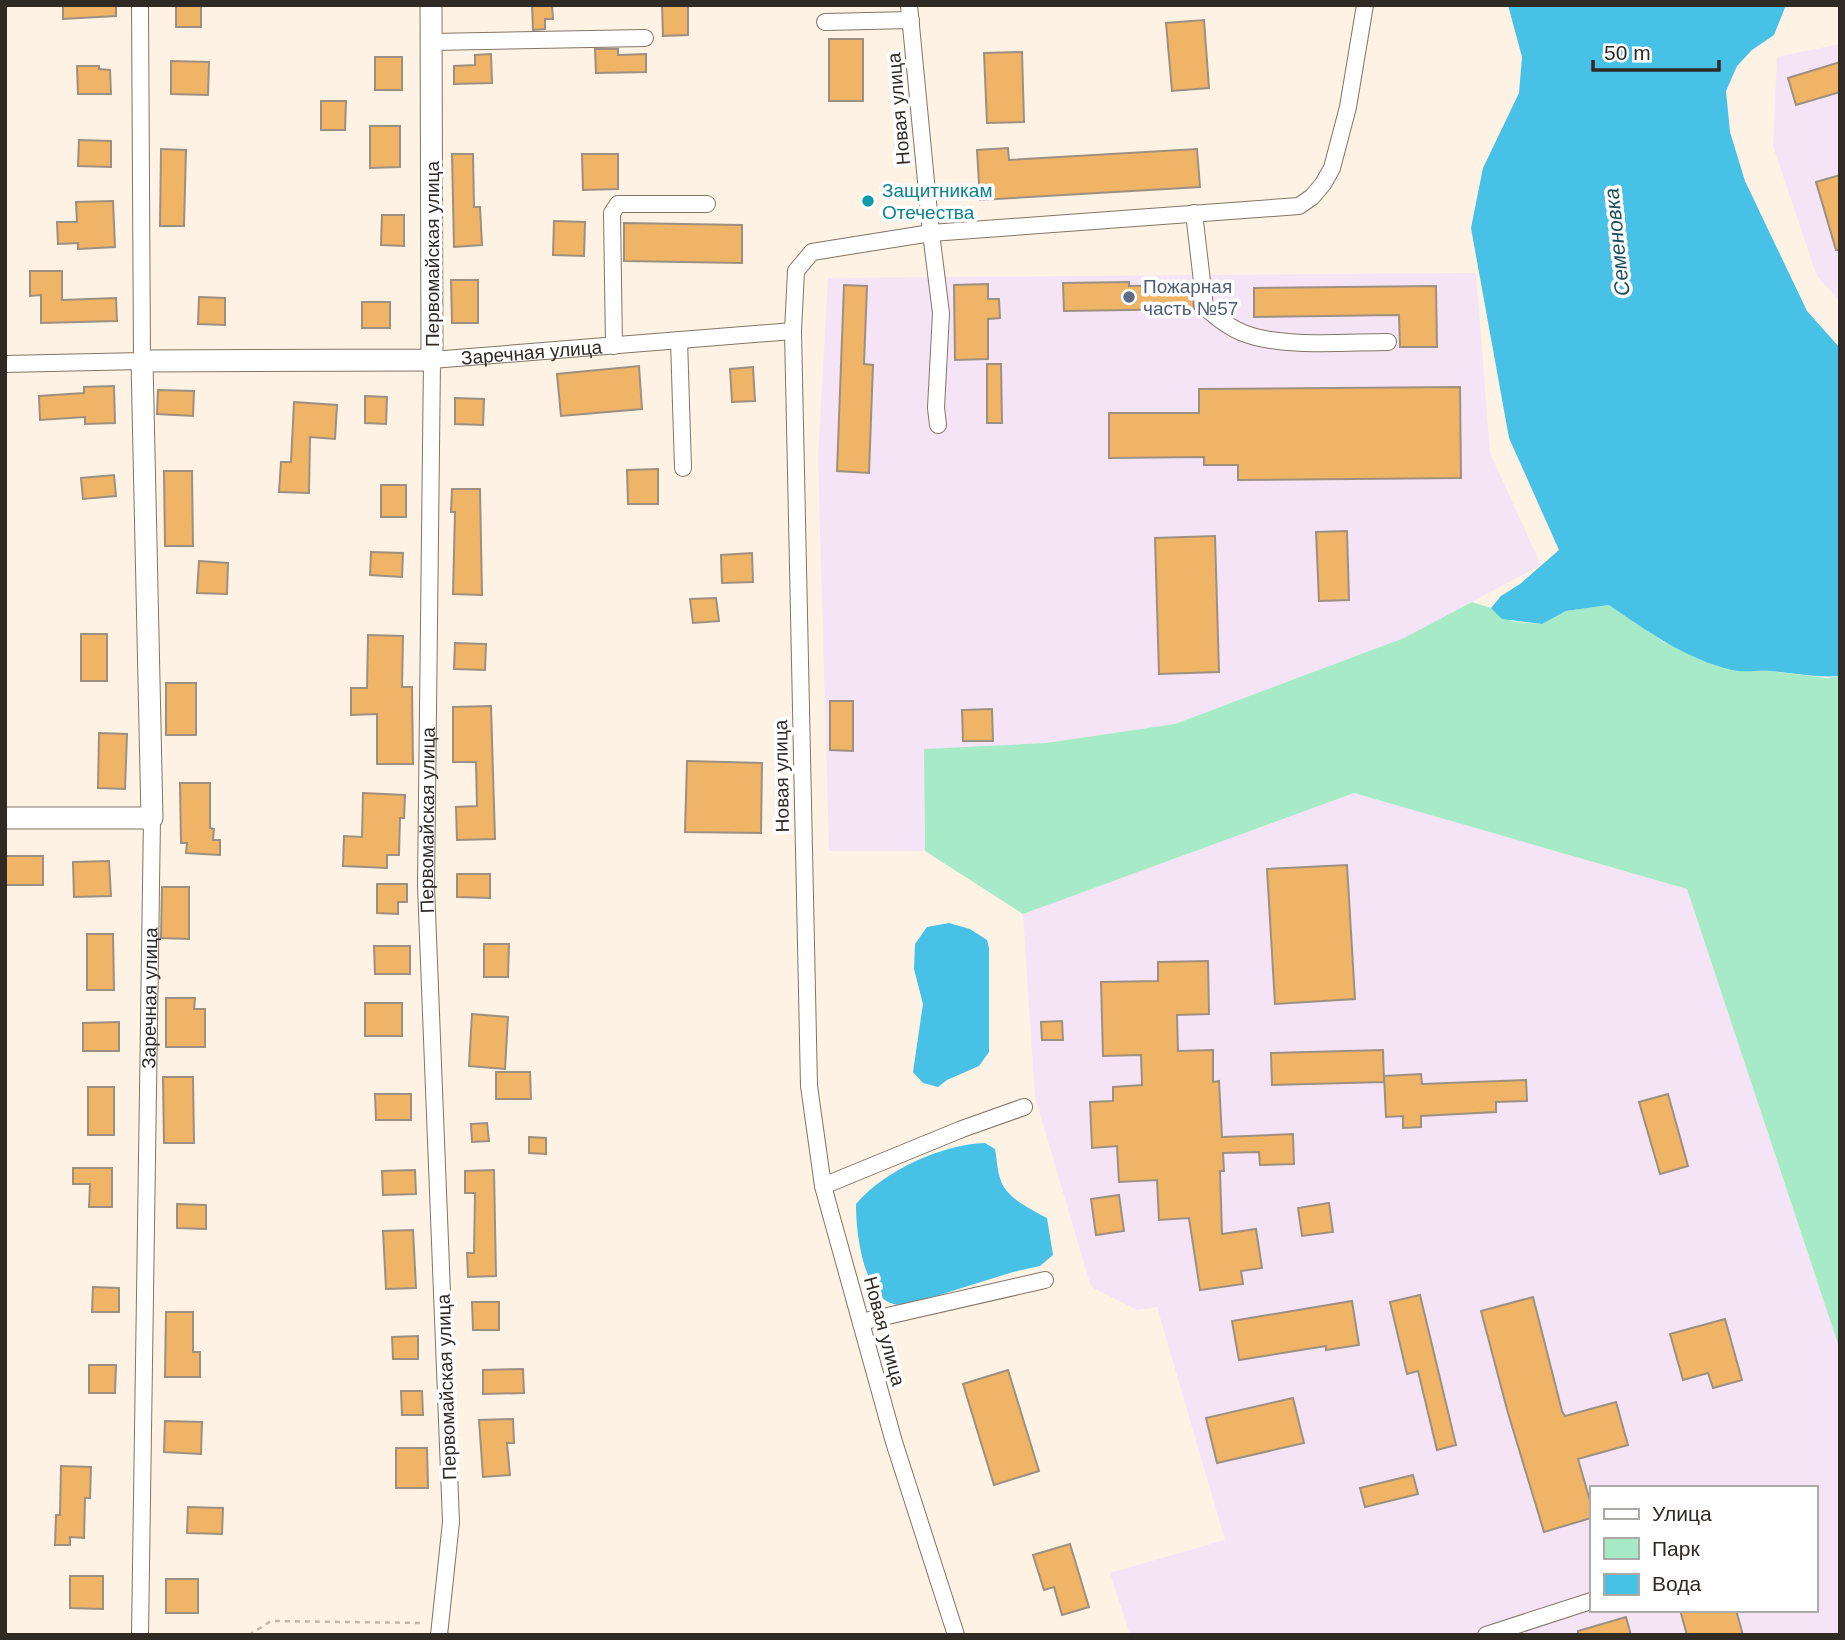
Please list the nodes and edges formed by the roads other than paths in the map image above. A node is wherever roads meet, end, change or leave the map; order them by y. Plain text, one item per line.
1 (140, 5) edge
2 (431, 5) edge
3 (1365, 5) edge
4 (910, 12) edge
5 (825, 22) dead end
6 (645, 38) dead end
7 (432, 42) junction
8 (707, 204) dead end
9 (1194, 213) junction
10 (931, 233) junction
11 (793, 331) junction
12 (679, 340) junction
13 (1388, 342) dead end
14 (614, 346) junction
15 (432, 360) junction
16 (142, 361) junction
17 (5, 364) edge
18 (938, 425) dead end
19 (683, 468) dead end
20 (5, 818) edge
21 (152, 818) junction
22 (1024, 1107) dead end
23 (823, 1186) junction
24 (1045, 1280) dead end
25 (861, 1322) junction
26 (1590, 1601) edge
27 (439, 1629) edge
28 (140, 1635) edge
29 (956, 1635) edge
30 (1486, 1635) edge

1 - 16 street, Заречная улица
2 - 7 main road, Первомайская улица
3 - 9 street
4 - 5 street
4 - 10 street, Новая улица
6 - 7 street
7 - 15 main road, Первомайская улица
8 - 14 street
9 - 10 street
9 - 13 street
10 - 11 street, Новая улица
10 - 18 street
11 - 12 street, Заречная улица
11 - 23 street, Новая улица
12 - 14 street, Заречная улица
12 - 19 street
14 - 15 street, Заречная улица
15 - 16 main road, Заречная улица
15 - 27 street, Первомайская улица
16 - 17 street, Заречная улица
16 - 21 main road, Заречная улица
20 - 21 main road
21 - 28 street, Заречная улица
22 - 23 street
23 - 25 street, Новая улица
24 - 25 street
25 - 29 street, Новая улица
26 - 30 street

